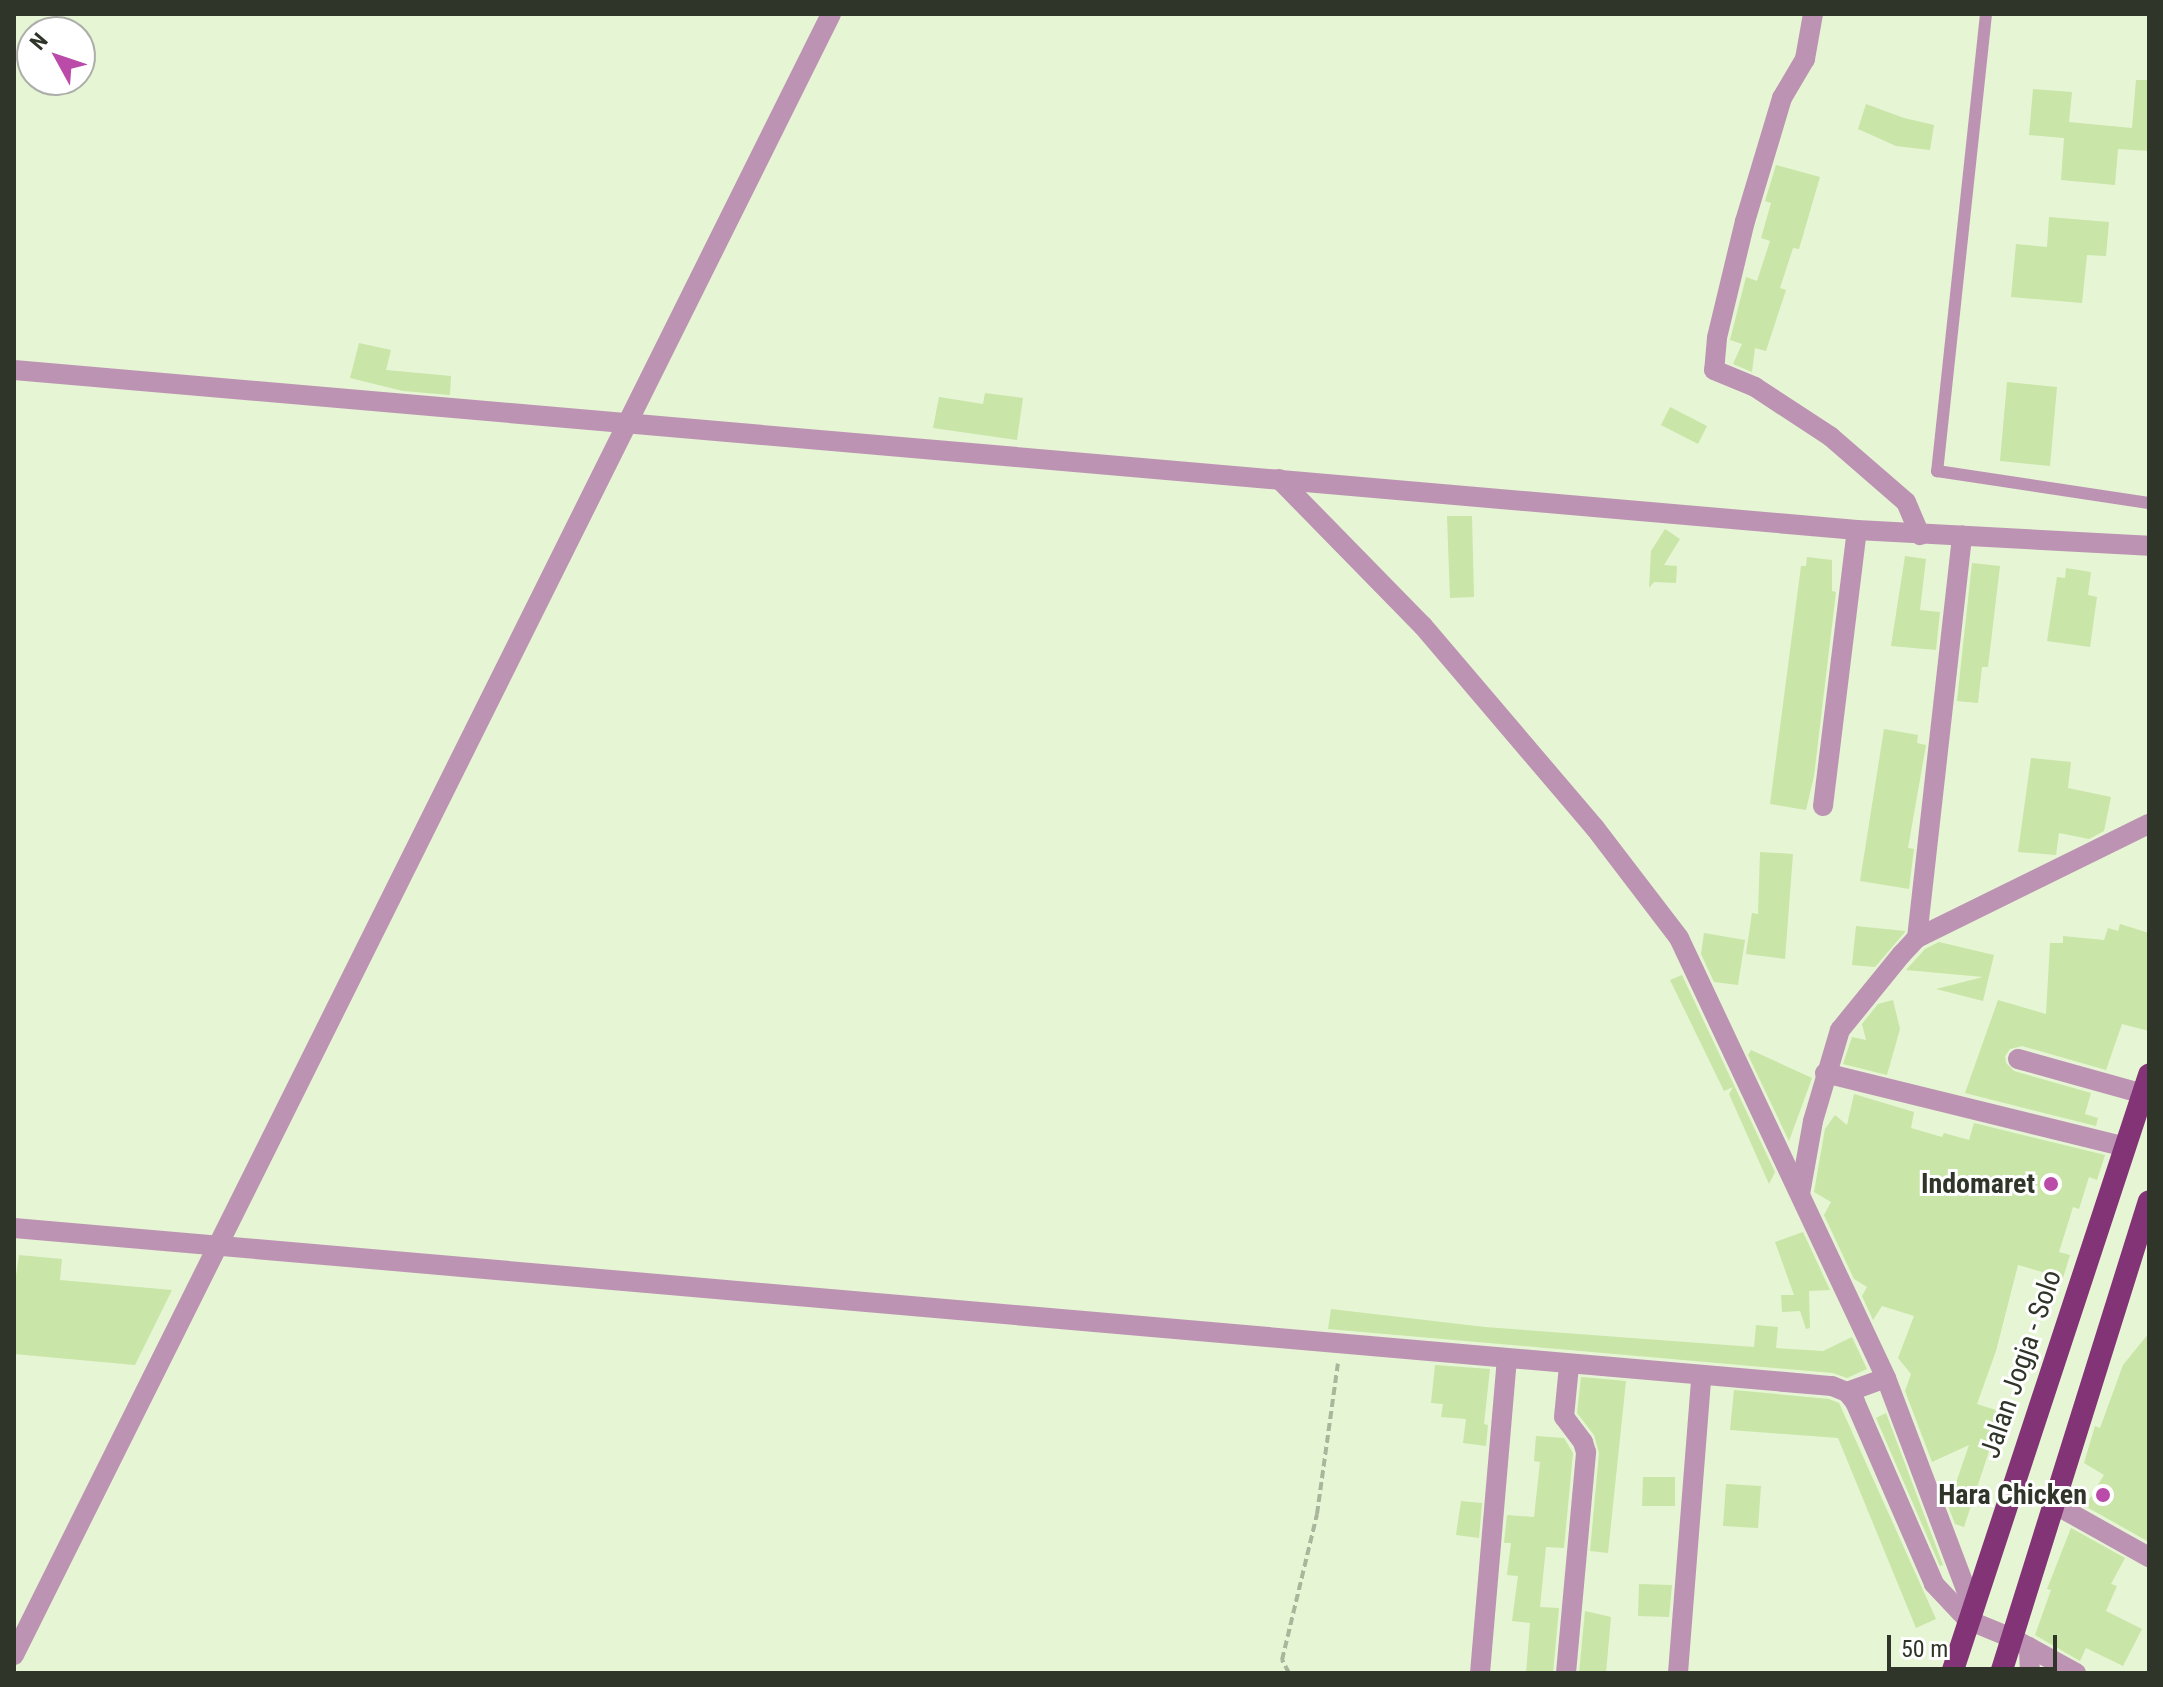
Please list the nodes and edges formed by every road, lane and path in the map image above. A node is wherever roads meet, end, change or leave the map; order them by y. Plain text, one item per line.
1 (831, 14) edge
2 (1813, 14) edge
3 (1986, 14) edge
4 (14, 370) edge
5 (630, 423) junction
6 (1279, 479) junction
7 (2149, 503) edge
8 (1857, 530) junction
9 (1920, 535) junction
10 (1962, 536) junction
11 (2149, 546) edge
12 (1823, 806) dead end
13 (2149, 824) edge
14 (1917, 938) junction
15 (2018, 1059) dead end
16 (1825, 1073) junction
17 (2146, 1085) edge
18 (2126, 1147) junction
19 (1800, 1195) junction
20 (2149, 1202) edge
21 (14, 1228) edge
22 (2144, 1237) edge
23 (218, 1244) junction
24 (1340, 1344) junction
25 (1507, 1359) junction
26 (1569, 1366) junction
27 (1701, 1378) junction
28 (1886, 1378) junction
29 (1847, 1392) junction
30 (2054, 1504) junction
31 (2149, 1557) edge
32 (1970, 1613) junction
33 (2020, 1642) junction
34 (14, 1655) edge
35 (1289, 1673) edge
36 (1480, 1673) edge
37 (1566, 1673) edge
38 (1678, 1673) edge
39 (1952, 1673) edge
40 (2001, 1673) edge
41 (2030, 1673) edge
42 (2076, 1673) edge

1 - 5 street
2 - 9 street
3 - 7 lane
4 - 5 street
5 - 6 street
5 - 23 street
6 - 8 street
6 - 19 street
8 - 9 street
8 - 12 street
9 - 10 street
10 - 11 street
10 - 14 street
13 - 14 street
14 - 16 street
15 - 17 street
16 - 18 street
16 - 19 street
17 - 18 highway, Jalan Jogja - Solo
18 - 32 highway, Jalan Jogja - Solo
19 - 28 street
20 - 22 highway
21 - 23 street
22 - 30 highway
23 - 24 street
23 - 34 street
24 - 25 street
24 - 35 path
25 - 26 street
25 - 36 street
26 - 27 street
26 - 37 street
27 - 29 street
27 - 38 street
28 - 29 street
28 - 32 street
29 - 32 street
30 - 31 street
30 - 33 highway
32 - 33 street
32 - 39 highway, Jalan Jogja - Solo
33 - 40 highway
33 - 41 street
33 - 42 street

